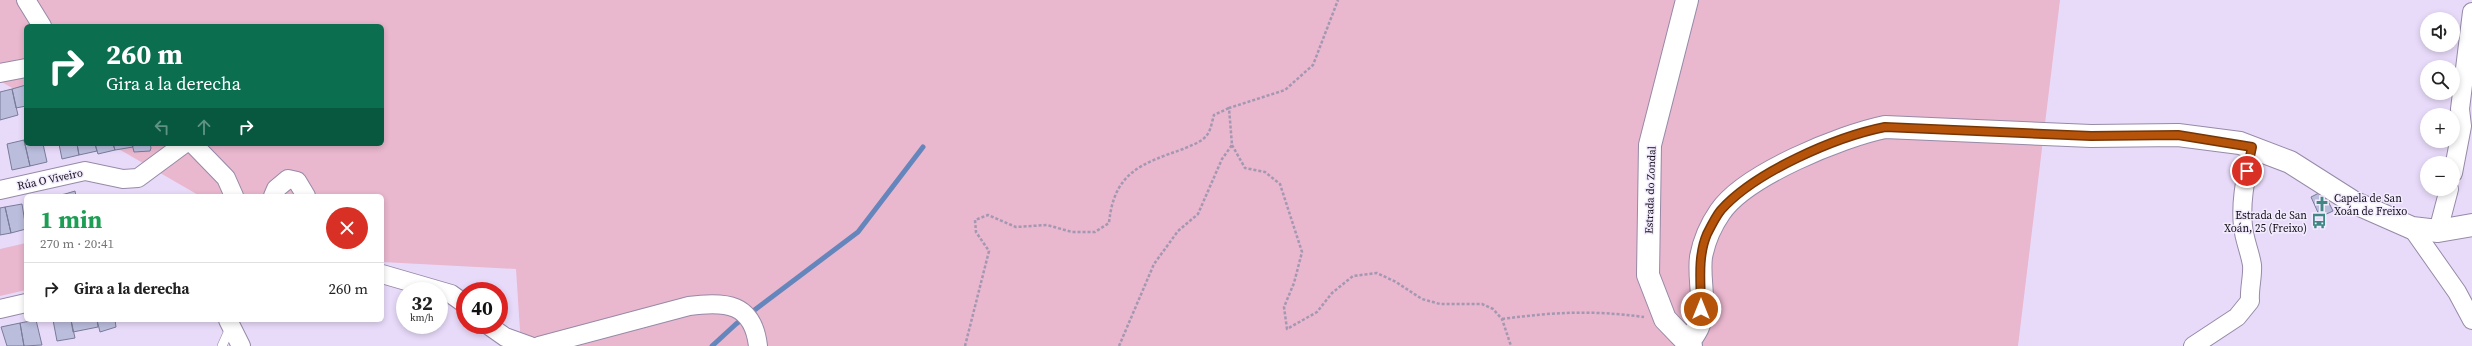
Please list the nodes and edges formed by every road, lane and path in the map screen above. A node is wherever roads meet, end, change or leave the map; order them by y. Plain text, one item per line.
1 (26, 0) edge
2 (1338, 0) edge
3 (1687, 0) edge
4 (2472, 12) edge
5 (41, 24) edge
6 (24, 68) edge
7 (0, 74) edge
8 (1229, 108) junction
9 (2467, 126) edge
10 (1232, 145) junction
11 (181, 146) edge
12 (195, 146) edge
13 (2252, 147) junction
14 (2458, 156) edge
15 (0, 190) edge
16 (233, 194) edge
17 (274, 194) edge
18 (305, 194) edge
19 (2447, 196) edge
20 (2472, 225) edge
21 (2412, 228) junction
22 (2438, 231) junction
23 (384, 275) edge
24 (456, 298) edge
25 (24, 303) edge
26 (0, 309) edge
27 (1502, 319) junction
28 (1664, 319) junction
29 (2472, 320) edge
30 (230, 323) edge
31 (501, 334) edge
32 (1690, 344) edge
33 (222, 346) edge
34 (241, 346) edge
35 (530, 346) edge
36 (539, 346) edge
37 (758, 346) edge
38 (965, 346) edge
39 (1119, 346) edge
40 (1511, 346) edge
41 (2193, 346) edge

1 - 5 street
2 - 8 path
3 - 28 street, Estrada do Zondal
4 - 9 street
6 - 7 street
8 - 10 path
8 - 38 path
9 - 14 street
10 - 27 path
10 - 39 path
11 - 15 street, Rúa O Viveiro
12 - 16 street
13 - 21 street
13 - 32 street
13 - 41 street
17 - 18 street
19 - 22 street
20 - 22 street
21 - 22 street
21 - 29 street
23 - 24 street
25 - 26 street
27 - 28 path
27 - 40 path
28 - 32 street, Estrada do Zondal
30 - 33 lane
30 - 34 street
31 - 35 street
36 - 37 street

